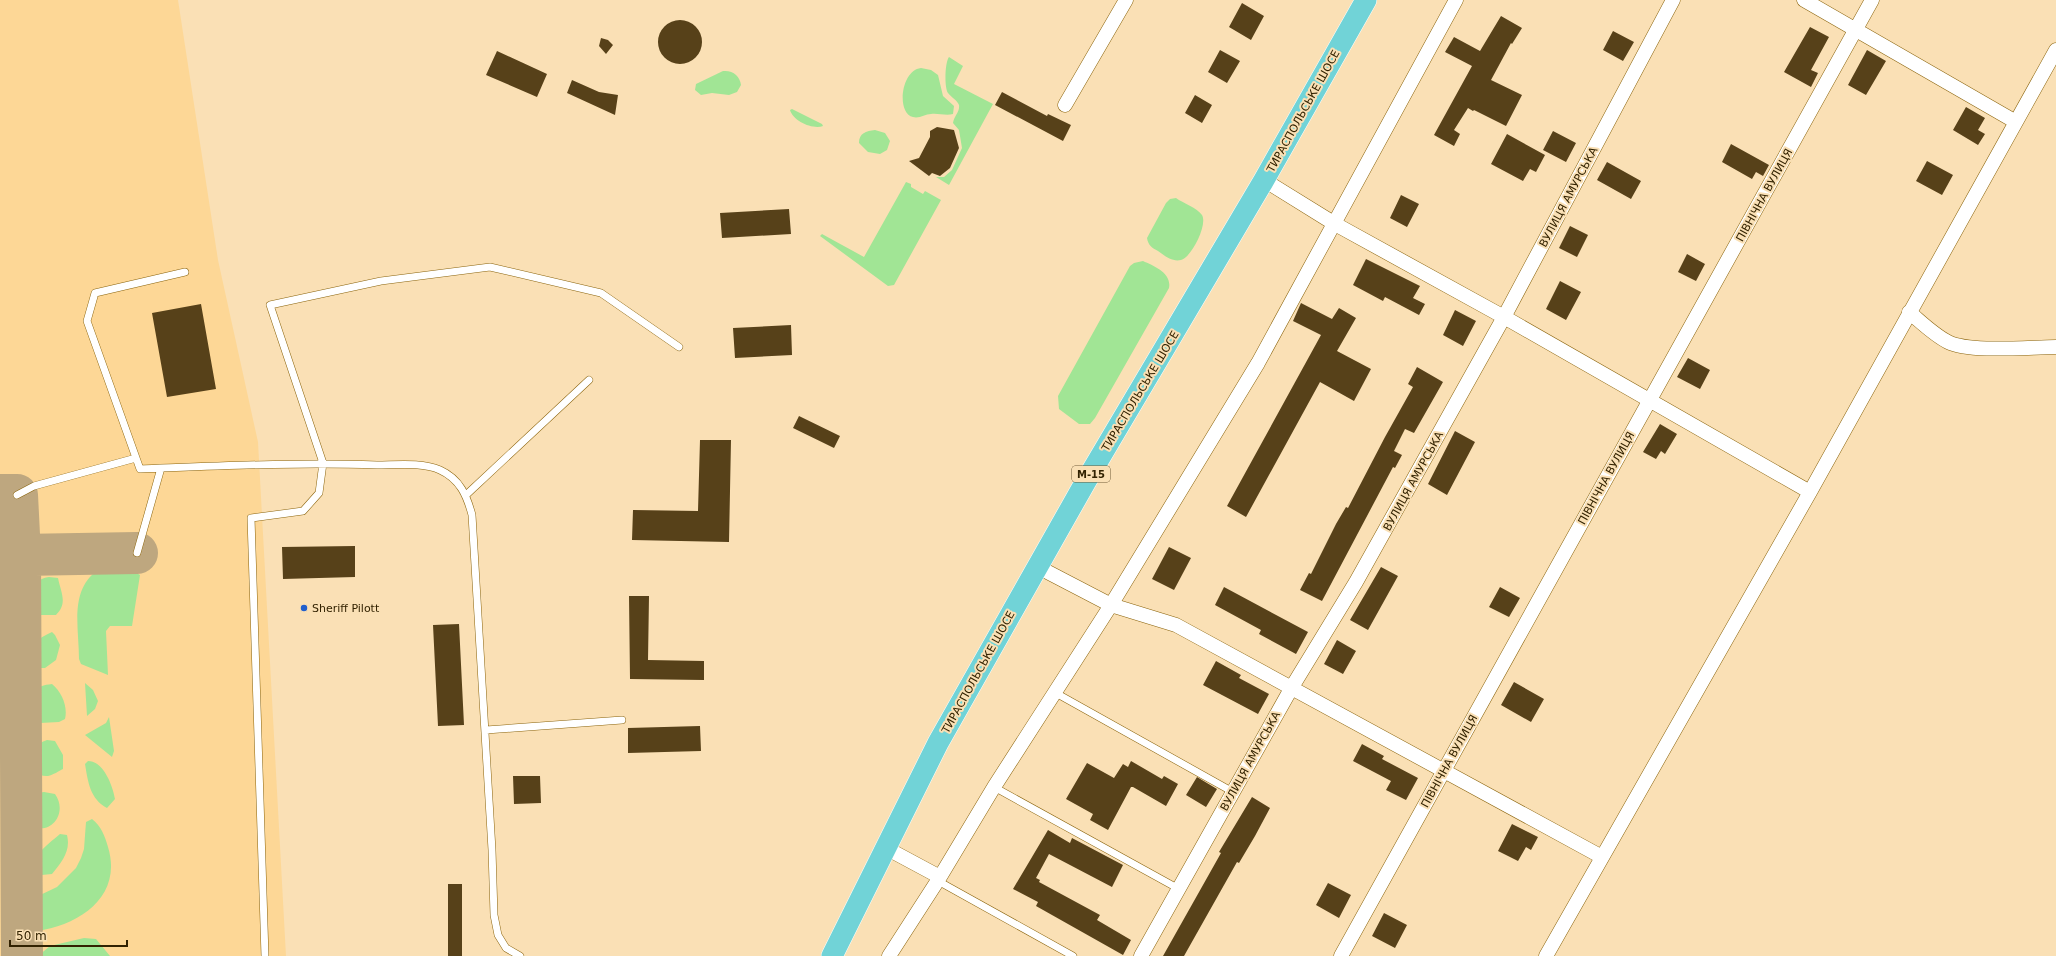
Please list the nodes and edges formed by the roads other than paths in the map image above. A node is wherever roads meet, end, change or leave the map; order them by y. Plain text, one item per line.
1 (1126, 0) edge
2 (1366, 0) edge
3 (1456, 0) edge
4 (1673, 0) edge
5 (1804, 0) edge
6 (1872, 0) edge
7 (1855, 30) junction
8 (2056, 50) edge
9 (1065, 105) dead end
10 (2016, 122) junction
11 (1264, 180) junction
12 (1335, 224) junction
13 (185, 272) dead end
14 (1909, 312) junction
15 (1504, 317) junction
16 (679, 347) dead end
17 (2056, 347) edge
18 (589, 380) dead end
19 (1650, 400) junction
20 (136, 458) junction
21 (323, 463) junction
22 (161, 468) junction
23 (1810, 492) junction
24 (17, 495) dead end
25 (466, 495) junction
26 (137, 553) dead end
27 (1038, 567) junction
28 (1111, 605) junction
29 (1292, 687) junction
30 (1054, 692) junction
31 (622, 720) dead end
32 (486, 730) junction
33 (1444, 770) junction
34 (994, 787) junction
35 (1233, 792) junction
36 (886, 848) junction
37 (1602, 857) junction
38 (939, 879) junction
39 (1179, 889) junction
40 (265, 956) edge
41 (520, 956) edge
42 (832, 956) edge
43 (889, 956) edge
44 (1073, 956) edge
45 (1141, 956) edge
46 (1341, 956) edge
47 (1546, 956) edge

1 - 9 street
2 - 11 main road, ТИРАСПОЛЬСЬКЕ ШОСЕ / М-15
3 - 12 street
4 - 15 street, ВУЛИЦЯ АМУРСЬКА
5 - 7 street
6 - 7 street, ПІВНІЧНА ВУЛИЦЯ
7 - 10 street
7 - 19 street, ПІВНІЧНА ВУЛИЦЯ
8 - 10 street
10 - 14 street
11 - 12 street
11 - 27 main road, ТИРАСПОЛЬСЬКЕ ШОСЕ / М-15
12 - 15 street
12 - 28 street
13 - 20 lane
14 - 17 street
14 - 23 street
15 - 19 street
15 - 29 street, ВУЛИЦЯ АМУРСЬКА
16 - 21 lane
18 - 25 lane
19 - 23 street
19 - 33 street, ПІВНІЧНА ВУЛИЦЯ
20 - 22 lane
20 - 24 lane
21 - 22 lane
21 - 25 lane
21 - 40 lane
22 - 26 lane
23 - 37 street
25 - 32 lane
27 - 28 street
27 - 36 main road, ТИРАСПОЛЬСЬКЕ ШОСЕ / М-15
28 - 29 street
28 - 30 street
29 - 33 street
29 - 35 street, ВУЛИЦЯ АМУРСЬКА
30 - 34 street
30 - 35 lane
31 - 32 lane
32 - 41 lane
33 - 37 street
33 - 46 street, ПІВНІЧНА ВУЛИЦЯ
34 - 38 street
34 - 39 lane
35 - 39 street, ВУЛИЦЯ АМУРСЬКА
36 - 38 street
36 - 42 main road, ТИРАСПОЛЬСЬКЕ ШОСЕ / М-15
37 - 47 street
38 - 43 street
38 - 44 lane
39 - 45 street, ВУЛИЦЯ АМУРСЬКА

